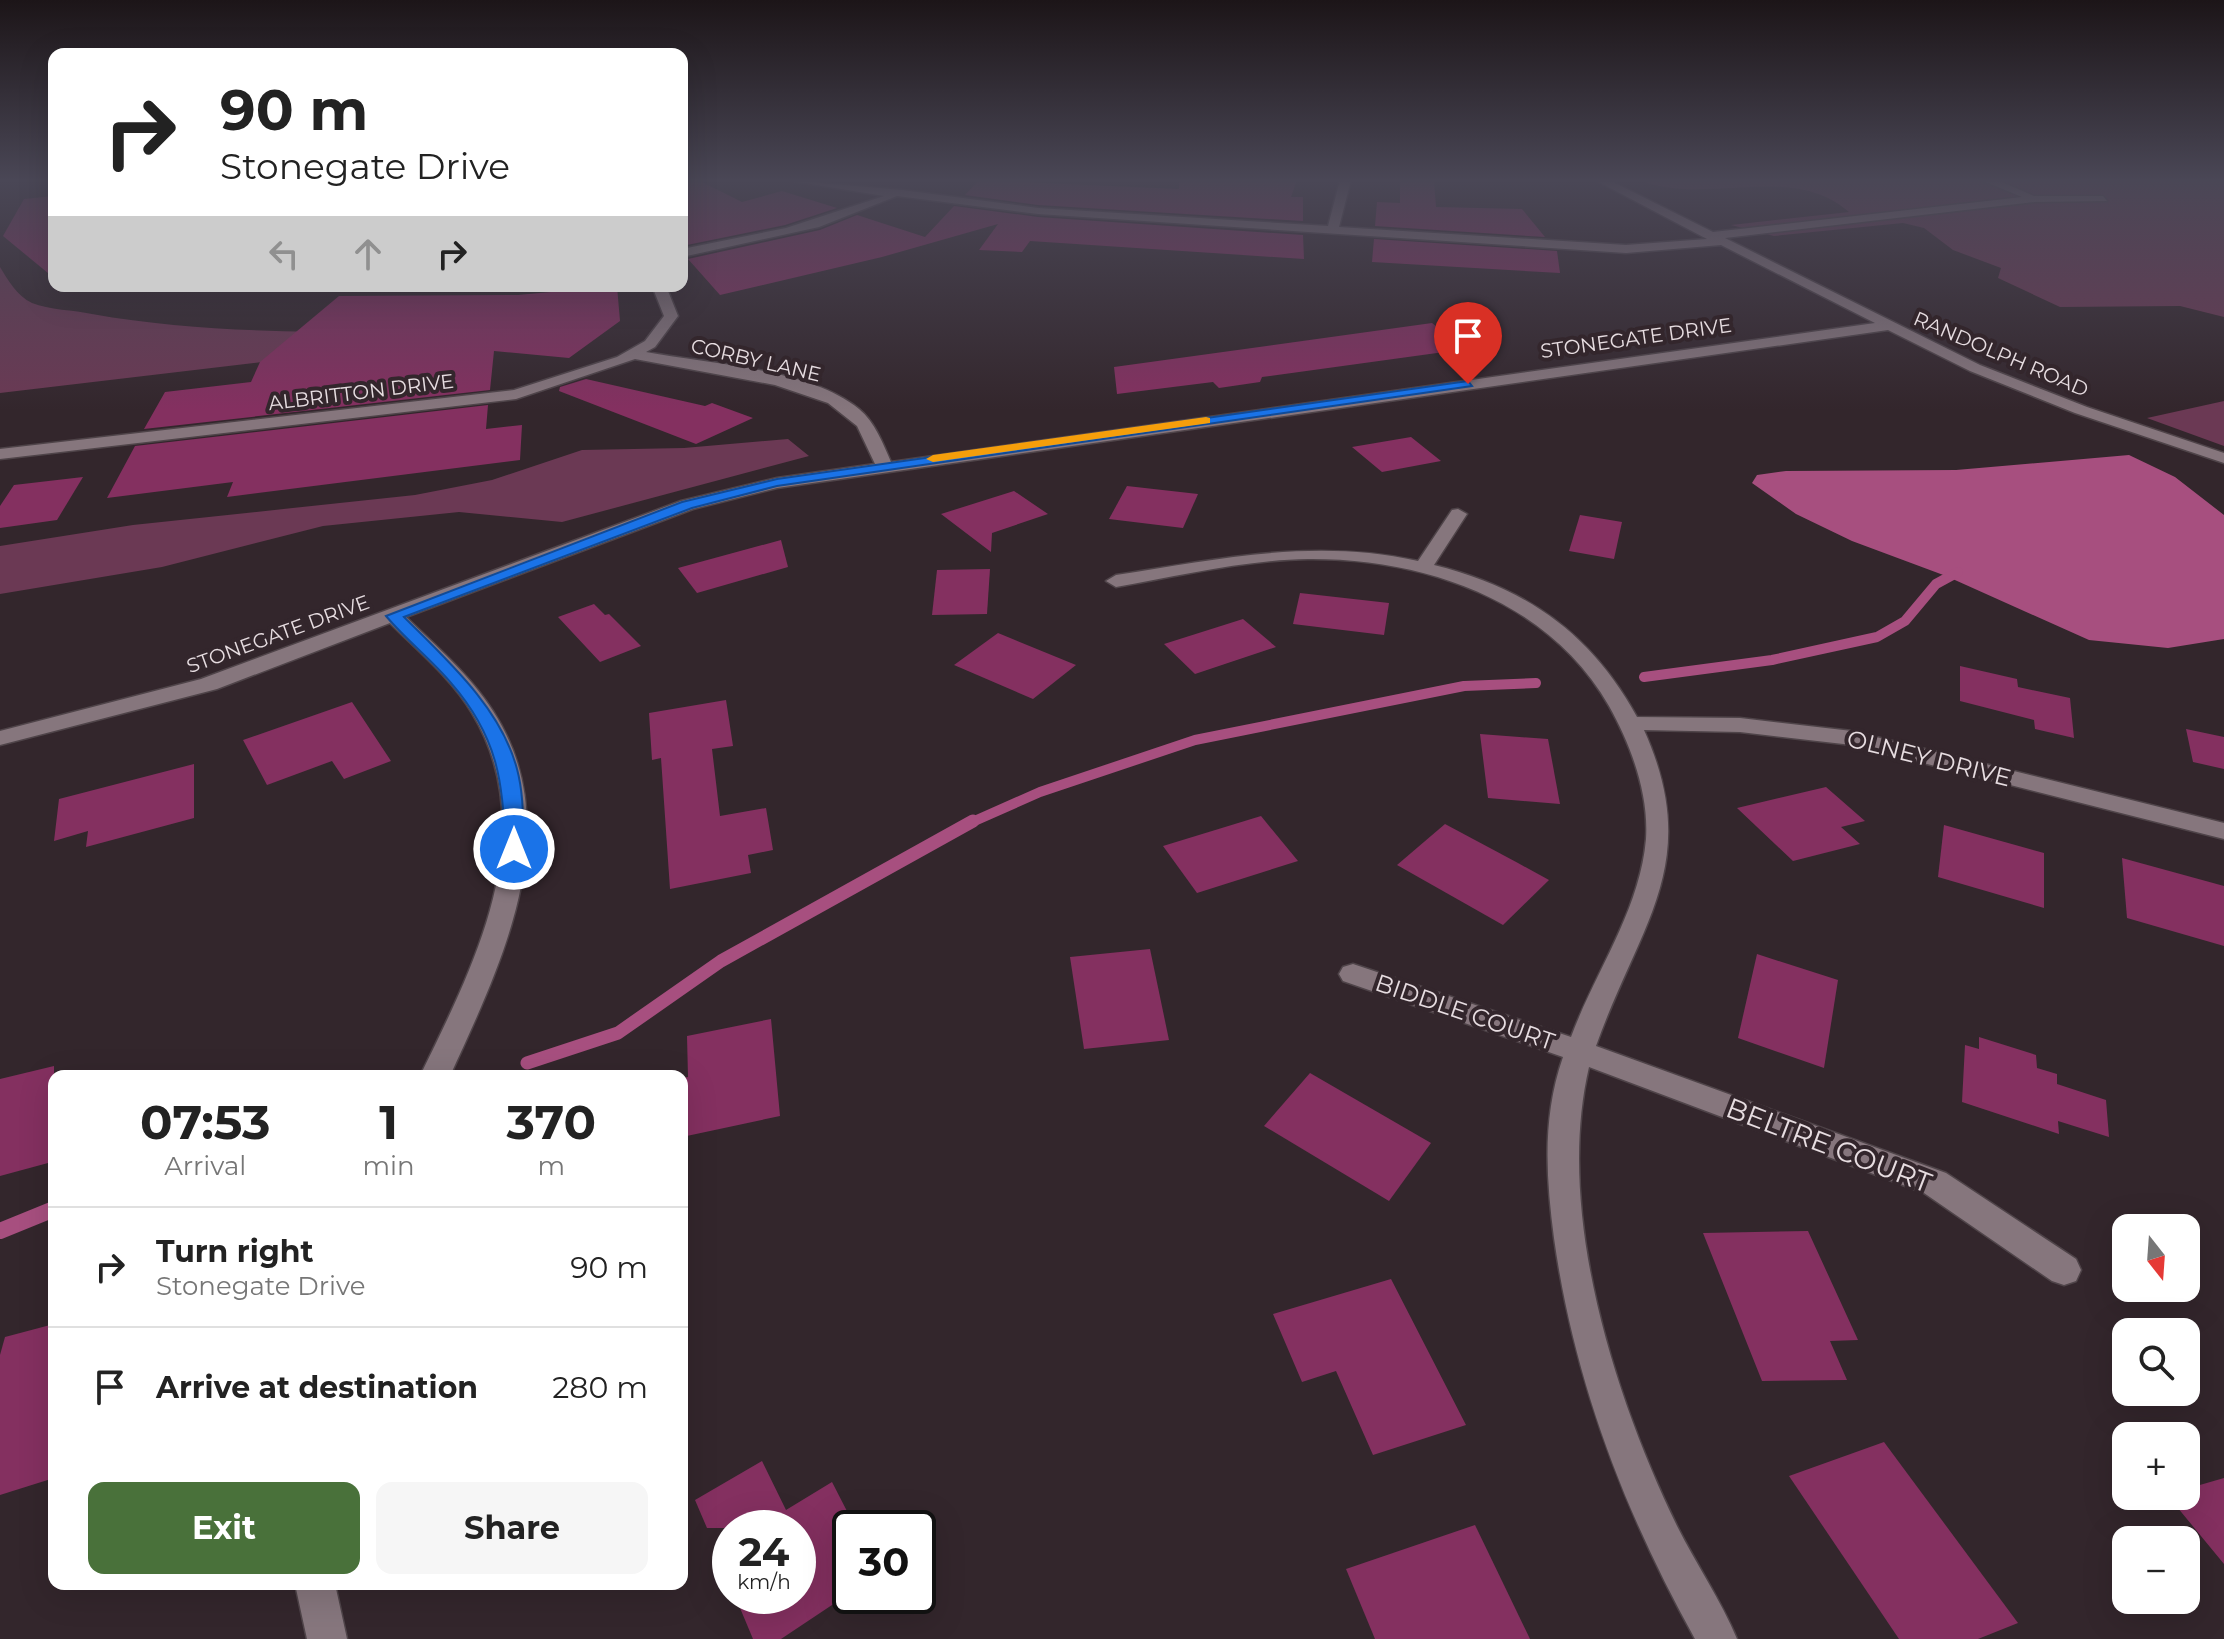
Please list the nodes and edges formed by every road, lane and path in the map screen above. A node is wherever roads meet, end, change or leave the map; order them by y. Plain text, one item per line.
1 (1748, 256) edge
2 (662, 292) edge
3 (1885, 326) junction
4 (632, 354) junction
5 (0, 454) edge
6 (2224, 458) edge
7 (884, 465) junction
8 (1458, 514) dead end
9 (1423, 568) junction
10 (1116, 581) dead end
11 (394, 616) junction
12 (1629, 723) junction
13 (0, 738) edge
14 (2224, 831) edge
15 (1353, 974) dead end
16 (1578, 1051) junction
17 (438, 1070) edge
18 (2064, 1270) dead end
19 (316, 1590) edge
20 (327, 1639) edge
21 (1717, 1639) edge

1 - 3 street, RANDOLPH ROAD
2 - 4 street, ALBRITTON DRIVE
3 - 6 street, RANDOLPH ROAD
3 - 7 street, STONEGATE DRIVE
4 - 5 street, ALBRITTON DRIVE
4 - 7 street, CORBY LANE
7 - 11 street, STONEGATE DRIVE
8 - 9 street
9 - 10 street
9 - 12 street
11 - 13 street, STONEGATE DRIVE
11 - 17 street
12 - 14 street, OLNEY DRIVE
12 - 16 street
15 - 16 street, BIDDLE COURT
16 - 18 street, BELTRE COURT
16 - 21 street
19 - 20 street

